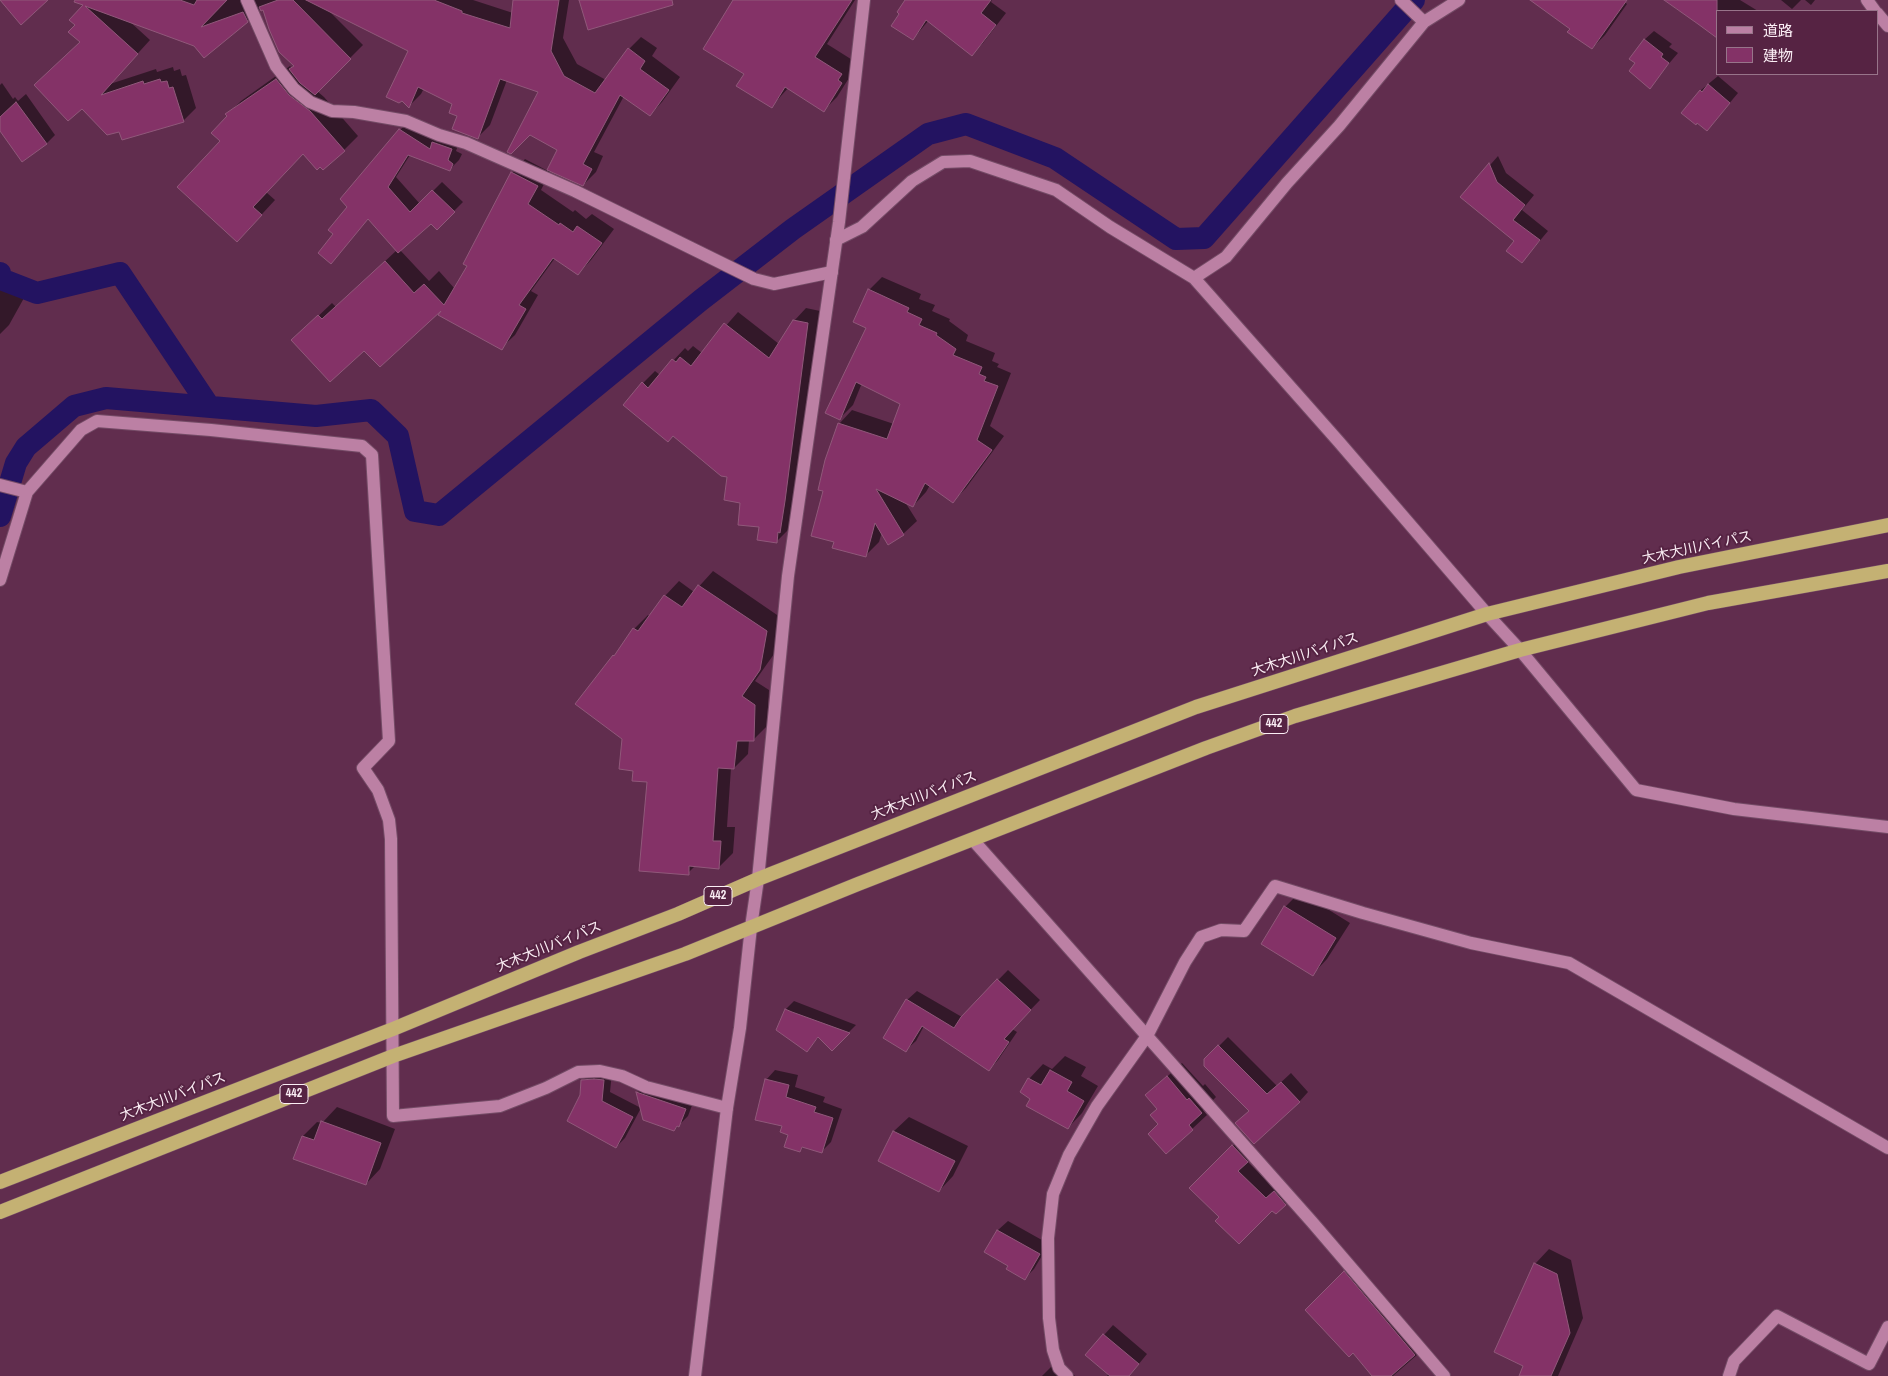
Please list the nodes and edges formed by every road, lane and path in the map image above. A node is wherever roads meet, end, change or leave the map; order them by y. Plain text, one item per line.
1 (247, 0) edge
2 (864, 0) edge
3 (1401, 0) edge
4 (1459, 0) edge
5 (1878, 14) edge
6 (1424, 22) junction
7 (1888, 26) edge
8 (836, 240) junction
9 (832, 272) junction
10 (1194, 278) junction
11 (0, 485) edge
12 (22, 491) junction
13 (1888, 525) edge
14 (1888, 571) edge
15 (0, 580) edge
16 (1486, 614) junction
17 (1520, 650) junction
18 (1888, 827) edge
19 (974, 840) junction
20 (758, 879) junction
21 (751, 927) junction
22 (393, 1029) junction
23 (1147, 1036) junction
24 (393, 1056) junction
25 (727, 1108) junction
26 (1888, 1148) edge
27 (0, 1182) edge
28 (0, 1212) edge
29 (1888, 1327) edge
30 (694, 1376) edge
31 (1067, 1376) edge
32 (1444, 1376) edge
33 (1729, 1376) edge

1 - 9 street
2 - 8 street
3 - 6 street
4 - 6 street
5 - 7 street
6 - 10 street
8 - 9 street
8 - 10 street
9 - 20 street
10 - 16 street
11 - 12 street
12 - 15 street
12 - 22 street
13 - 16 highway, 大木大川バイパス / 442
14 - 17 highway, 442
16 - 17 street
16 - 20 highway, 大木大川バイパス / 442
17 - 18 street
17 - 19 highway, 442
19 - 21 highway, 442
19 - 23 street
20 - 21 street
20 - 22 highway, 大木大川バイパス / 442
21 - 24 highway, 442
21 - 25 street
22 - 24 street
22 - 27 highway, 大木大川バイパス / 442
23 - 26 street
23 - 31 street
23 - 32 street
24 - 25 street
24 - 28 highway, 442
25 - 30 street
29 - 33 street

